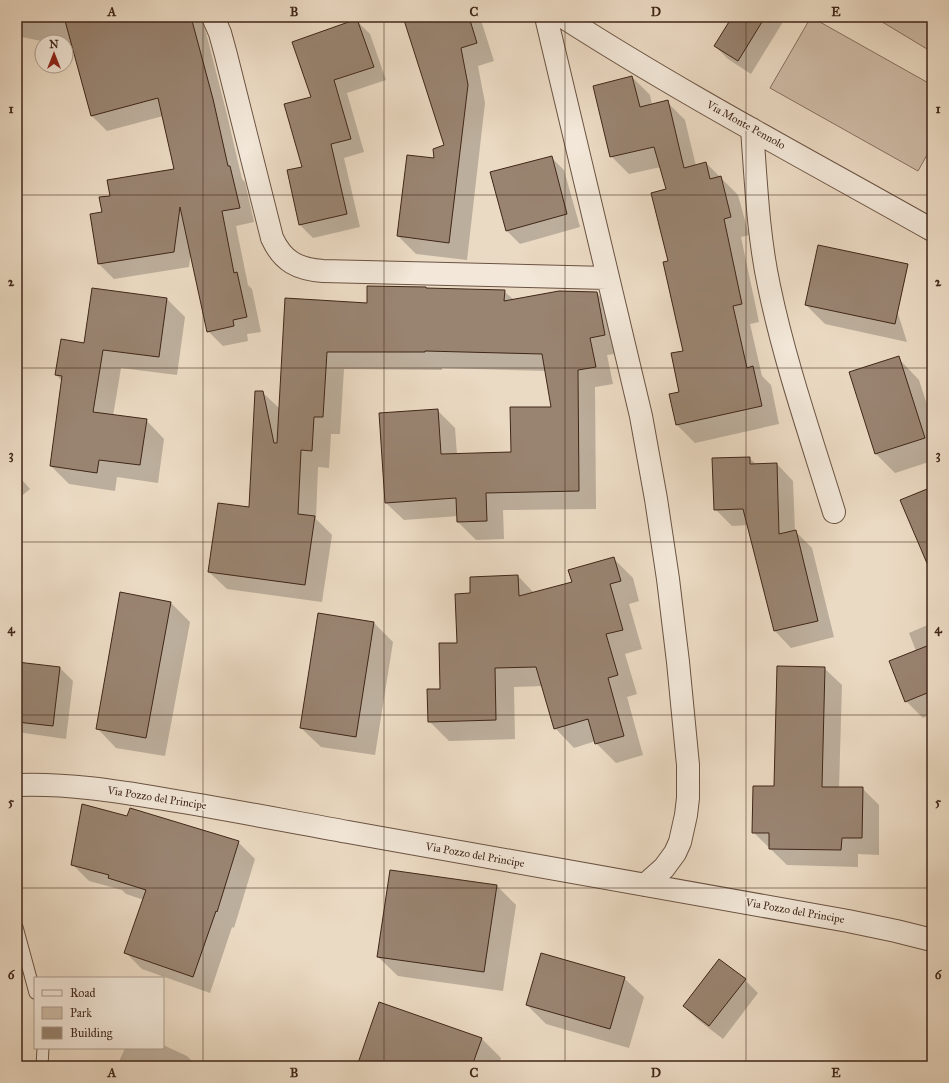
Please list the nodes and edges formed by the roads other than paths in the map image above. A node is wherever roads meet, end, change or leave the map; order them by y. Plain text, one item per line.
1 (213, 17) edge
2 (546, 17) edge
3 (563, 17) edge
4 (752, 129) junction
5 (932, 230) edge
6 (608, 278) junction
7 (834, 512) dead end
8 (17, 785) edge
9 (645, 886) junction
10 (17, 927) edge
11 (932, 940) edge
12 (34, 989) edge
13 (43, 1049) edge
14 (42, 1066) edge

1 - 6 street
2 - 6 street
3 - 4 street, Via Monte Pennolo
4 - 5 street, Via Monte Pennolo
4 - 7 street
6 - 9 street
8 - 9 street, Via Pozzo del Principe
9 - 11 street, Via Pozzo del Principe
10 - 12 lane
13 - 14 lane

